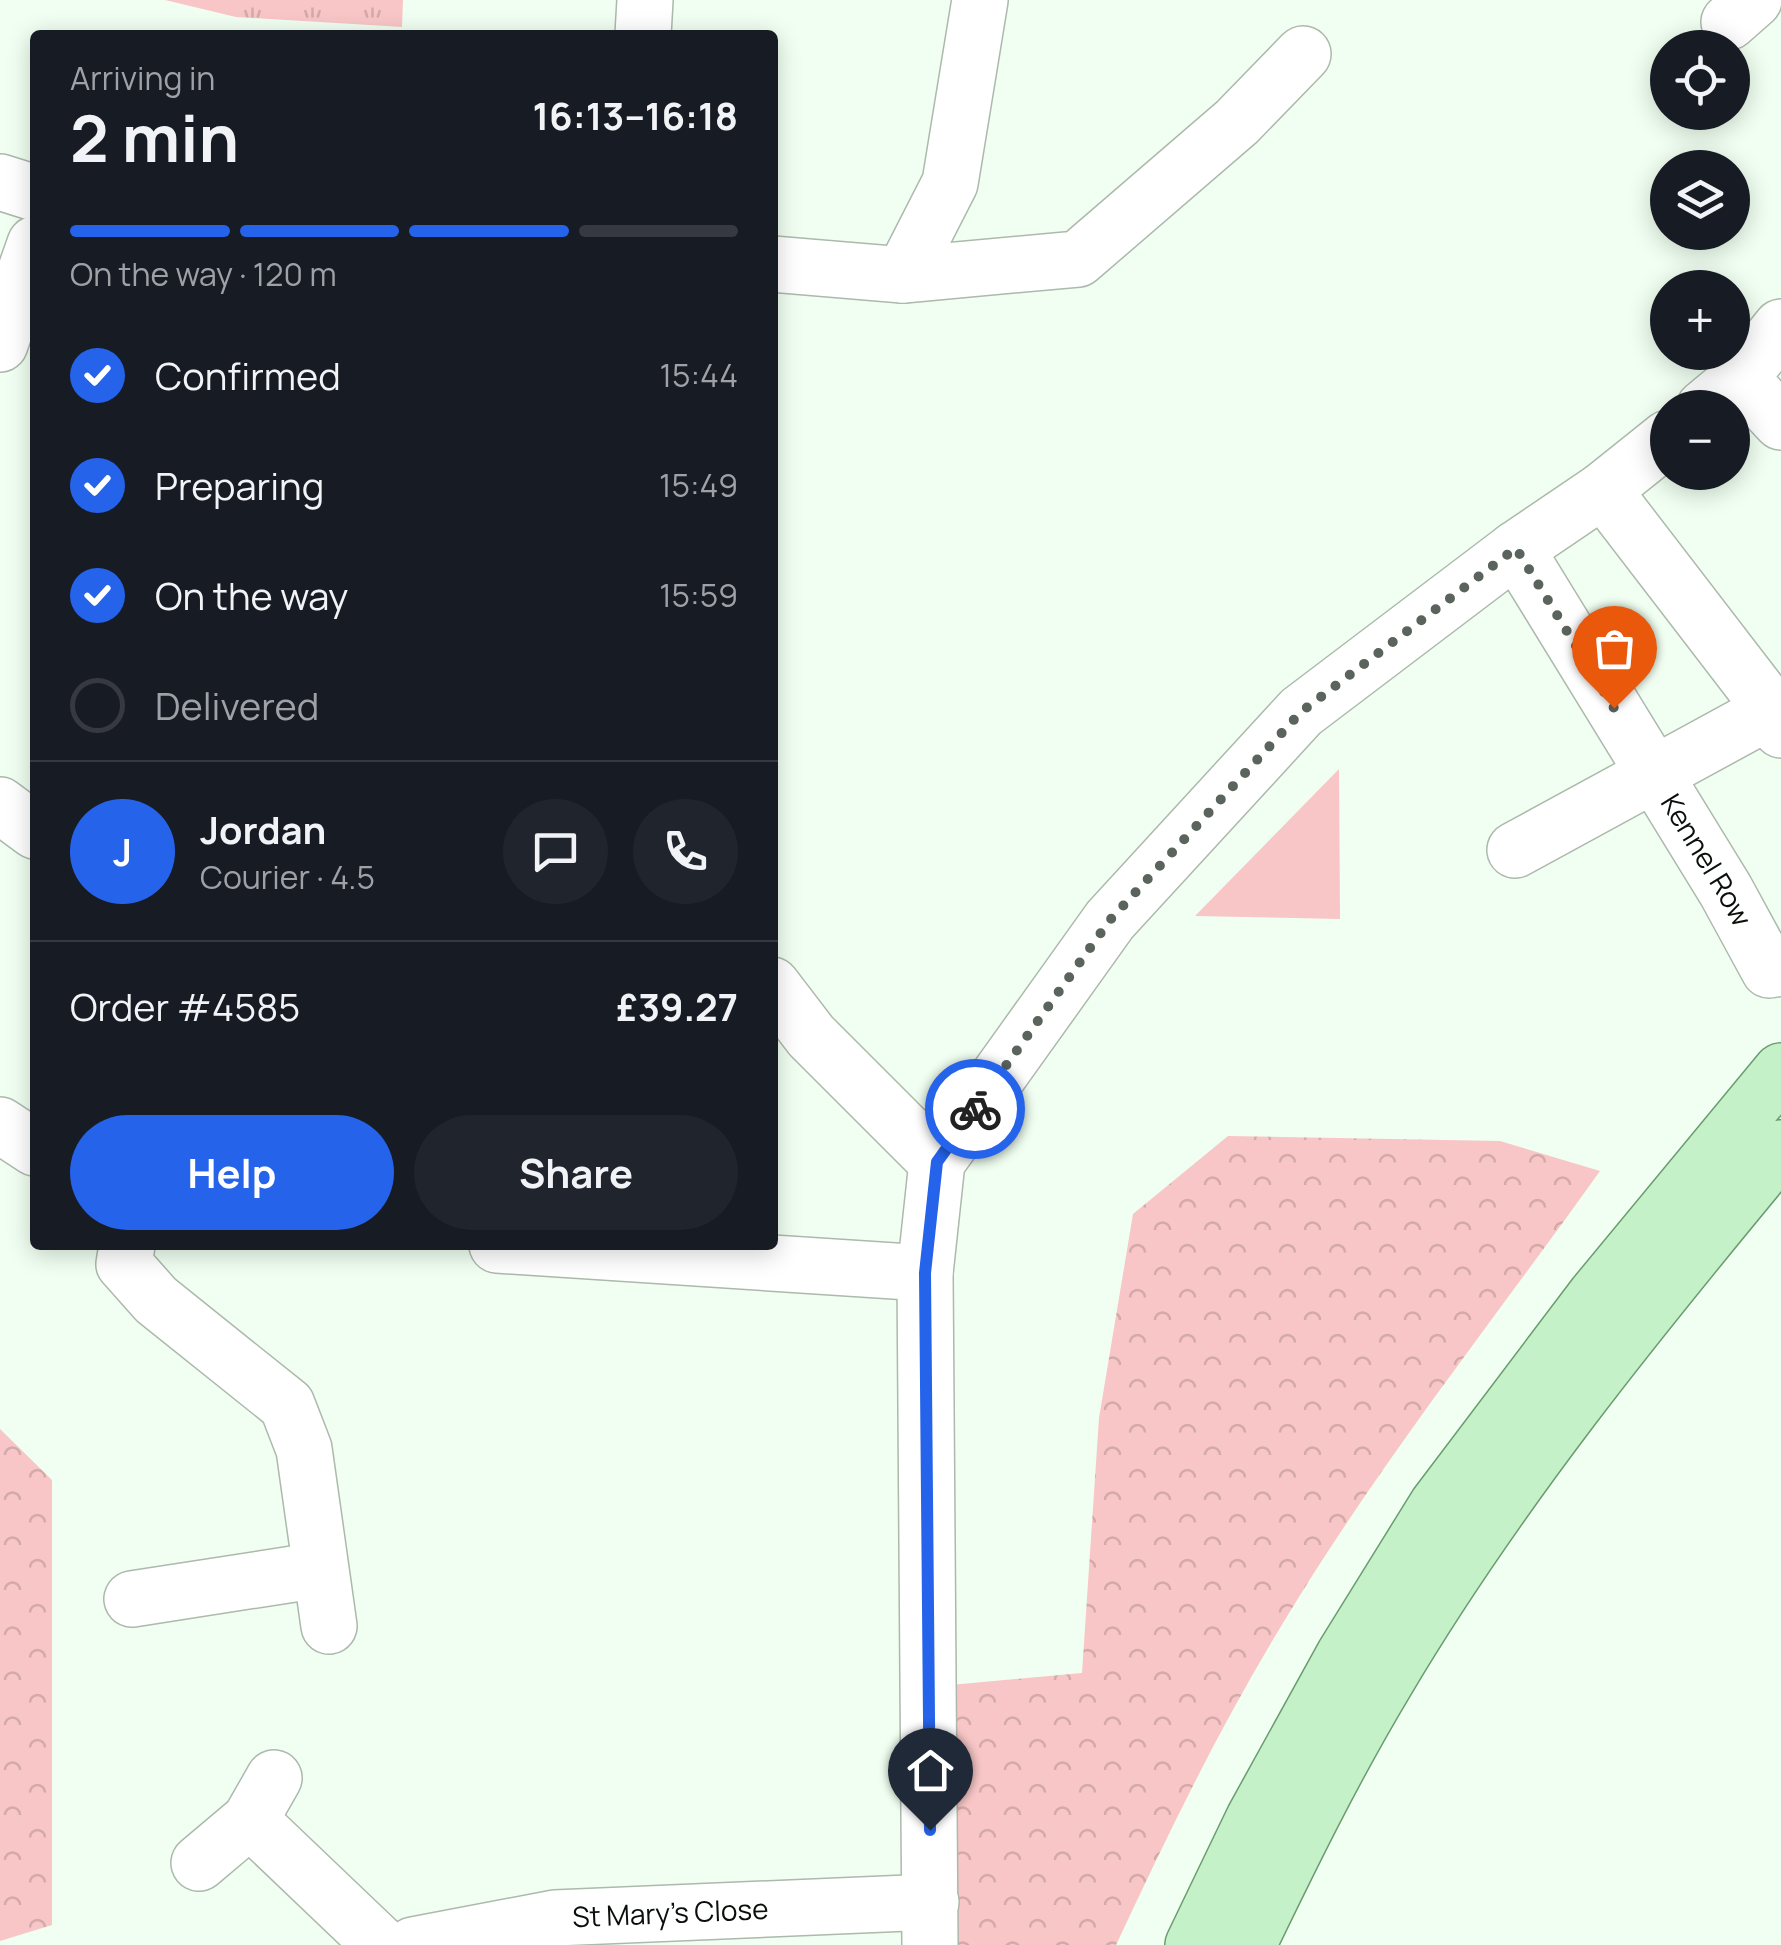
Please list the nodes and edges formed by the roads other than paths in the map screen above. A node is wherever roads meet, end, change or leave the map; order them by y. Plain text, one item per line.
1 (645, 0) edge
2 (980, 0) edge
3 (643, 30) edge
4 (1303, 54) dead end
5 (0, 182) edge
6 (30, 191) edge
7 (30, 258) edge
8 (778, 265) edge
9 (903, 275) junction
10 (1781, 327) edge
11 (0, 344) edge
12 (1755, 403) edge
13 (1650, 452) edge
14 (1602, 490) junction
15 (1516, 548) junction
16 (1777, 720) edge
17 (1653, 772) junction
18 (0, 805) edge
19 (30, 827) edge
20 (1515, 850) dead end
21 (1775, 969) edge
22 (778, 993) edge
23 (1781, 1071) edge
24 (0, 1126) edge
25 (30, 1145) edge
26 (1781, 1148) edge
27 (937, 1162) junction
28 (1666, 1248) junction
29 (126, 1250) edge
30 (573, 1250) edge
31 (925, 1273) junction
32 (319, 1570) junction
33 (132, 1599) dead end
34 (328, 1626) dead end
35 (199, 1863) dead end
36 (930, 1923) edge
37 (381, 1945) edge
38 (413, 1945) edge
39 (1194, 1945) edge
40 (1248, 1945) edge

1 - 3 street
2 - 9 street
4 - 9 street
5 - 6 street
7 - 11 street
8 - 9 street
10 - 12 street
13 - 14 street
14 - 15 street
14 - 16 street
15 - 17 street, Kennel Row
15 - 27 street
16 - 17 street
17 - 20 street
17 - 21 street, Kennel Row
18 - 19 street
22 - 27 street
23 - 28 main road
24 - 25 street
26 - 28 main road
27 - 31 street
28 - 39 main road
28 - 40 main road
29 - 32 street
30 - 31 street
31 - 36 street
32 - 33 street
32 - 34 street
35 - 37 street
36 - 38 street, St Mary's Close

